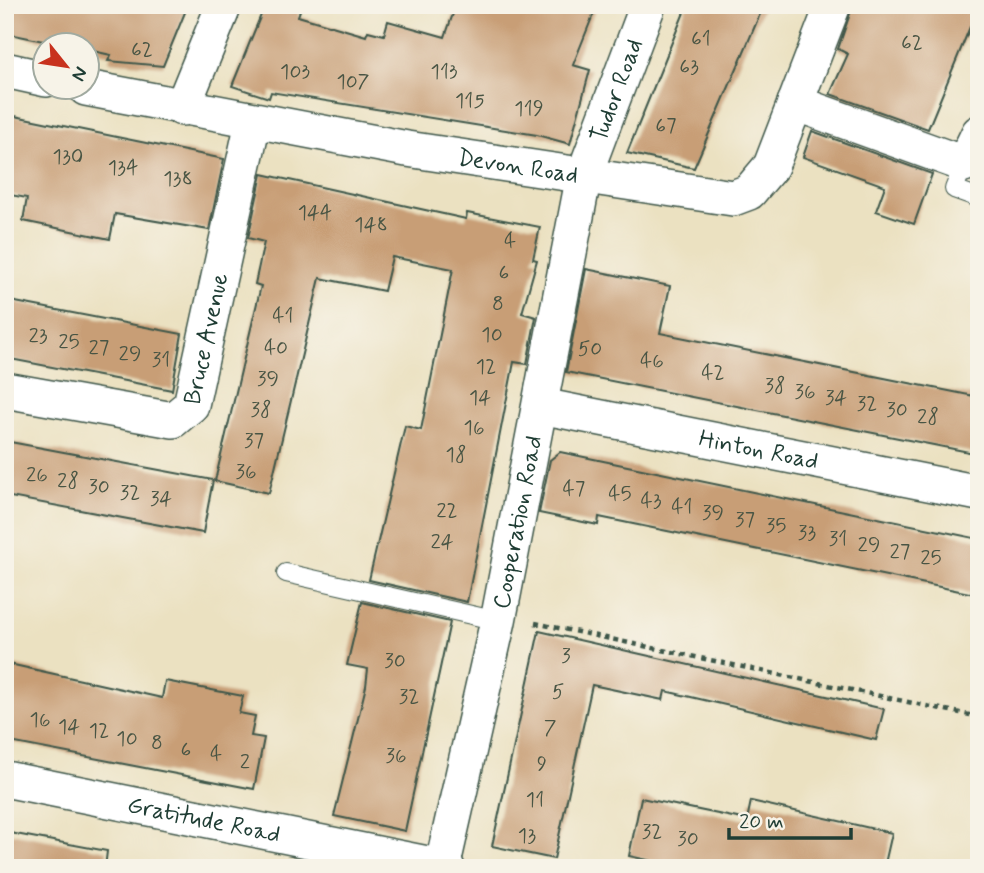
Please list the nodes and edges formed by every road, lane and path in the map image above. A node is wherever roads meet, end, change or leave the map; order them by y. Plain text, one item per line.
1 (224, 5) edge
2 (648, 5) edge
3 (833, 5) edge
4 (5, 70) edge
5 (32, 76) edge
6 (102, 91) edge
7 (795, 103) junction
8 (182, 108) junction
9 (253, 122) junction
10 (979, 133) edge
11 (964, 164) junction
12 (584, 175) junction
13 (979, 198) edge
14 (5, 390) edge
15 (541, 406) junction
16 (979, 493) edge
17 (286, 573) dead end
18 (499, 618) junction
19 (979, 718) edge
20 (5, 779) edge
21 (444, 867) edge

1 - 8 street
2 - 12 street, Tudor Road
3 - 7 street, Devon Road
4 - 5 street
6 - 8 street, Devon Road
7 - 11 street
7 - 12 street, Devon Road
8 - 9 street, Devon Road
9 - 12 street, Devon Road
9 - 14 street, Bruce Avenue
10 - 11 street
11 - 13 lane
12 - 15 street, Cooperation Road
15 - 16 street, Hinton Road
15 - 18 street, Cooperation Road
17 - 18 lane
18 - 19 path
18 - 21 street, Cooperation Road
20 - 21 street, Gratitude Road

